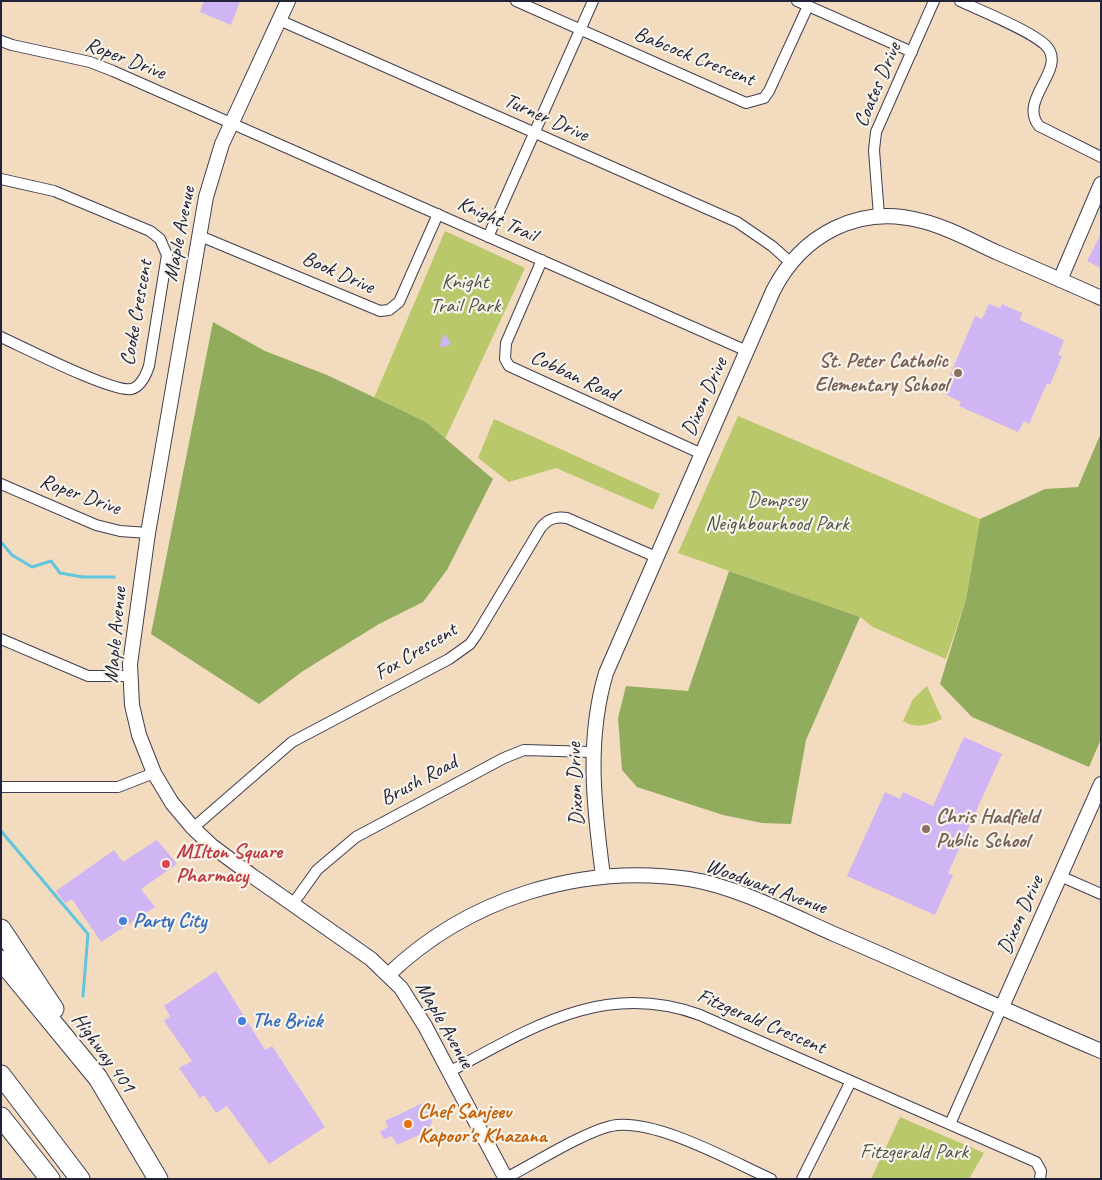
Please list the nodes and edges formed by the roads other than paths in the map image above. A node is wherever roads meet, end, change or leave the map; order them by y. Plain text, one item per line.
1 (288, 1) edge
2 (516, 1) edge
3 (593, 1) edge
4 (797, 1) edge
5 (934, 1) edge
6 (960, 1) edge
7 (808, 6) junction
8 (279, 20) junction
9 (580, 30) junction
10 (1, 40) edge
11 (912, 52) junction
12 (231, 124) junction
13 (535, 134) junction
14 (1101, 157) edge
15 (1, 179) edge
16 (1101, 184) edge
17 (438, 214) junction
18 (879, 216) junction
19 (200, 236) junction
20 (488, 237) junction
21 (542, 260) junction
22 (790, 262) junction
23 (1060, 280) junction
24 (1101, 298) edge
25 (1, 337) edge
26 (747, 351) junction
27 (702, 454) junction
28 (1, 484) edge
29 (148, 533) junction
30 (656, 557) junction
31 (1, 639) edge
32 (130, 676) junction
33 (592, 752) junction
34 (154, 773) junction
35 (1101, 784) edge
36 (1, 787) edge
37 (193, 828) junction
38 (603, 876) junction
39 (1060, 876) junction
40 (1101, 894) edge
41 (292, 905) junction
42 (1, 929) edge
43 (1, 960) edge
44 (388, 975) junction
45 (1001, 1009) junction
46 (1101, 1051) edge
47 (449, 1072) junction
48 (1, 1075) edge
49 (98, 1078) junction
50 (851, 1081) junction
51 (1, 1117) edge
52 (950, 1124) junction
53 (50, 1179) edge
54 (80, 1179) edge
55 (158, 1179) edge
56 (506, 1179) edge
57 (771, 1179) edge
58 (802, 1179) edge
59 (1040, 1179) edge

1 - 8 street, Maple Avenue
2 - 9 street, Babcock Crescent
3 - 9 street
4 - 7 street
5 - 11 street, Coates Drive
6 - 14 street
7 - 9 street, Babcock Crescent
7 - 11 street
8 - 12 street, Maple Avenue
8 - 13 street, Turner Drive
9 - 13 street
10 - 12 street, Roper Drive
11 - 18 street, Coates Drive
12 - 17 street, Knight Trail
12 - 19 street, Maple Avenue
13 - 20 street
13 - 22 street, Turner Drive
15 - 25 street, Cooke Crescent
16 - 23 street
17 - 19 street, Book Drive
17 - 20 street, Knight Trail
18 - 22 street, Dixon Drive
18 - 23 street, Dixon Drive
19 - 29 street, Maple Avenue
20 - 21 street, Knight Trail
21 - 26 street, Knight Trail
21 - 27 street, Cobban Road
22 - 26 street, Dixon Drive
23 - 24 street, Dixon Drive
26 - 27 street, Dixon Drive
27 - 30 street, Dixon Drive
28 - 29 street, Roper Drive
29 - 32 street, Maple Avenue
30 - 33 street, Dixon Drive
30 - 37 street, Fox Crescent
31 - 32 street
32 - 34 street, Maple Avenue
33 - 38 street, Dixon Drive
33 - 41 street, Brush Road
34 - 36 street
34 - 37 street, Maple Avenue
35 - 39 street, Dixon Drive
37 - 41 street, Maple Avenue
38 - 44 street, Woodward Avenue
38 - 45 street, Woodward Avenue
39 - 40 street
39 - 45 street, Dixon Drive
41 - 44 street, Maple Avenue
42 - 49 highway
43 - 49 highway, Highway 401
44 - 47 street, Maple Avenue
45 - 46 street, Woodward Avenue
45 - 52 street
47 - 50 street, Fitzgerald Crescent
47 - 56 street, Maple Avenue
48 - 54 highway
49 - 55 highway, Highway 401
50 - 52 street, Fitzgerald Crescent
50 - 58 street
51 - 53 highway
52 - 59 street, Fitzgerald Crescent
56 - 57 street

